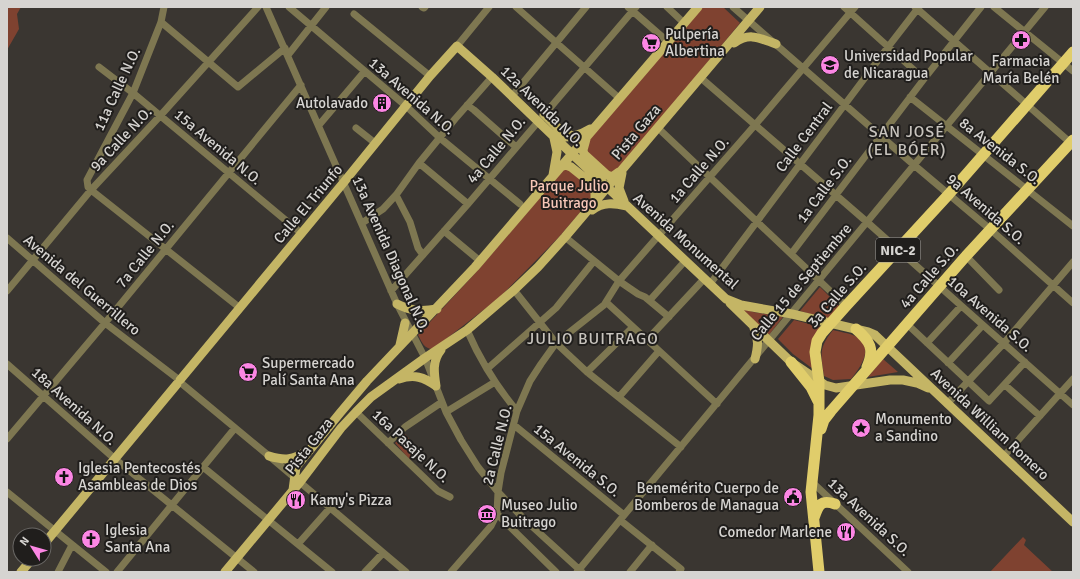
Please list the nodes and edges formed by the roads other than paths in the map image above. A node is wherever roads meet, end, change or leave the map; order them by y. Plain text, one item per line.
1 (164, 7) edge
2 (258, 7) edge
3 (266, 7) edge
4 (289, 7) edge
5 (326, 7) edge
6 (489, 7) edge
7 (516, 7) edge
8 (586, 7) edge
9 (667, 7) edge
10 (698, 7) edge
11 (733, 7) edge
12 (760, 7) edge
13 (844, 7) edge
14 (981, 7) edge
15 (994, 7) edge
16 (1043, 7) edge
17 (633, 8) edge
18 (917, 8) edge
19 (853, 10) edge
20 (354, 14) dead end
21 (749, 21) junction
22 (161, 22) junction
23 (684, 23) junction
24 (311, 26) junction
25 (1024, 32) junction
26 (954, 41) junction
27 (556, 42) junction
28 (668, 42) junction
29 (776, 44) junction
30 (457, 46) junction
31 (728, 47) junction
32 (888, 47) junction
33 (286, 52) junction
34 (1073, 52) edge
35 (209, 62) junction
36 (1063, 63) junction
37 (99, 67) dead end
38 (584, 67) junction
39 (803, 68) junction
40 (1073, 71) edge
41 (364, 72) junction
42 (990, 73) junction
43 (430, 76) junction
44 (492, 77) junction
45 (701, 78) junction
46 (924, 79) junction
47 (301, 85) junction
48 (133, 93) junction
49 (512, 96) junction
50 (910, 97) junction
51 (619, 98) junction
52 (845, 104) junction
53 (1027, 105) junction
54 (406, 106) junction
55 (467, 106) junction
56 (160, 116) junction
57 (541, 118) junction
58 (319, 125) junction
59 (755, 125) junction
60 (595, 126) junction
61 (947, 126) junction
62 (356, 128) dead end
63 (658, 128) junction
64 (572, 136) junction
65 (587, 136) junction
66 (881, 136) junction
67 (554, 137) junction
68 (440, 138) junction
69 (376, 143) junction
70 (1072, 143) edge
71 (516, 147) junction
72 (572, 154) junction
73 (983, 155) junction
74 (419, 163) junction
75 (800, 164) junction
76 (914, 165) junction
77 (560, 168) junction
78 (623, 169) junction
79 (228, 173) junction
80 (553, 176) junction
81 (709, 177) junction
82 (489, 179) junction
83 (344, 182) junction
84 (607, 188) junction
85 (91, 190) junction
86 (1027, 190) junction
87 (949, 194) junction
88 (396, 195) junction
89 (836, 195) junction
90 (595, 203) junction
91 (468, 204) junction
92 (520, 204) dead end
93 (626, 206) junction
94 (584, 216) junction
95 (756, 222) junction
96 (868, 222) junction
97 (362, 223) junction
98 (1073, 226) edge
99 (991, 230) junction
100 (444, 231) junction
101 (301, 233) junction
102 (658, 236) junction
103 (566, 237) junction
104 (7, 238) edge
105 (166, 250) junction
106 (898, 250) junction
107 (791, 254) junction
108 (423, 255) junction
109 (966, 256) junction
110 (32, 261) junction
111 (480, 261) junction
112 (594, 261) junction
113 (685, 261) junction
114 (1073, 262) edge
115 (619, 281) junction
116 (819, 281) junction
117 (707, 282) junction
118 (1053, 285) junction
119 (939, 287) junction
120 (514, 290) junction
121 (1000, 290) dead end
122 (7, 291) edge
123 (391, 291) junction
124 (726, 299) junction
125 (650, 300) junction
126 (606, 302) junction
127 (1073, 303) edge
128 (397, 304) junction
129 (846, 306) junction
130 (961, 306) junction
131 (240, 308) junction
132 (437, 309) junction
133 (792, 314) junction
134 (669, 317) junction
135 (405, 322) junction
136 (540, 322) junction
137 (750, 322) junction
138 (105, 323) junction
139 (831, 323) junction
140 (907, 324) junction
141 (983, 325) junction
142 (633, 327) junction
143 (856, 329) junction
144 (467, 330) junction
145 (412, 334) junction
146 (647, 340) junction
147 (769, 341) junction
148 (556, 343) junction
149 (927, 343) junction
150 (1004, 343) junction
151 (446, 344) junction
152 (887, 346) junction
153 (398, 350) junction
154 (659, 351) junction
155 (424, 358) junction
156 (755, 359) junction
157 (791, 362) junction
158 (948, 362) junction
159 (1025, 362) junction
160 (7, 364) edge
161 (486, 369) junction
162 (865, 371) junction
163 (587, 372) junction
164 (1073, 379) edge
165 (178, 381) junction
166 (968, 381) junction
167 (392, 382) junction
168 (495, 382) junction
169 (819, 382) junction
170 (1005, 385) junction
171 (436, 386) junction
172 (853, 386) junction
173 (1060, 393) junction
174 (43, 395) junction
175 (939, 396) junction
176 (619, 397) junction
177 (442, 402) junction
178 (717, 404) junction
179 (947, 404) junction
180 (1073, 404) edge
181 (820, 405) junction
182 (517, 411) junction
183 (356, 412) junction
184 (446, 412) junction
185 (1040, 416) junction
186 (514, 425) junction
187 (235, 428) junction
188 (7, 439) edge
189 (817, 439) junction
190 (388, 443) junction
191 (681, 447) junction
192 (311, 448) junction
193 (269, 456) junction
194 (1004, 456) junction
195 (115, 459) junction
196 (203, 467) junction
197 (297, 479) junction
198 (812, 482) junction
199 (7, 492) edge
200 (498, 492) junction
201 (450, 497) dead end
202 (835, 504) junction
203 (171, 505) junction
204 (330, 508) junction
205 (497, 514) junction
206 (622, 518) junction
207 (268, 520) junction
208 (814, 521) junction
209 (1073, 522) edge
210 (54, 531) junction
211 (52, 534) edge
212 (298, 544) junction
213 (72, 545) junction
214 (652, 545) junction
215 (383, 553) junction
216 (236, 558) junction
217 (579, 571) edge
218 (58, 572) edge
219 (106, 572) edge
220 (117, 572) edge
221 (225, 572) edge
222 (254, 572) edge
223 (332, 572) edge
224 (365, 572) edge
225 (406, 572) edge
226 (451, 572) edge
227 (556, 572) edge
228 (630, 572) edge
229 (679, 572) edge
230 (818, 572) edge
231 (908, 572) edge

1 - 22 street, 11a Calle N.O.
2 - 35 street, 9a Calle N.O.
3 - 33 street, 13a Avenida Diagonal N.O.
4 - 24 street, 13a Avenida N.O.
5 - 24 street
6 - 30 street
7 - 27 street
8 - 27 street
9 - 23 street
10 - 23 main road, Pista Gaza
11 - 21 street, 9a Avenida S.O.
12 - 21 main road, Pista Gaza
13 - 19 street
14 - 26 street, 1a Calle S.O.
15 - 25 street
16 - 25 street, Calle 15 de Septiembre
17 - 28 street
17 - 38 street, 4a Calle N.O.
18 - 26 street
18 - 32 street, Calle Central
19 - 32 street
19 - 39 street, 1a Calle N.O.
20 - 43 street
21 - 29 street, 9a Avenida S.O.
21 - 31 main road, Pista Gaza
22 - 35 street
22 - 48 street, 11a Calle N.O.
23 - 28 main road, Pista Gaza
24 - 33 street
24 - 41 street, 13a Avenida N.O.
25 - 36 street
25 - 42 street, Calle 15 de Septiembre
26 - 42 street
26 - 46 street, 1a Calle S.O.
27 - 38 street
27 - 49 street
28 - 51 main road, Pista Gaza
29 - 31 main road
29 - 39 street, 9a Avenida S.O.
30 - 43 main road, Calle El Triunfo
30 - 44 main road, 12a Avenida N.O.
31 - 45 main road, Pista Gaza
32 - 46 street
32 - 52 street, Calle Central
33 - 35 street
33 - 47 street, 13a Avenida Diagonal N.O.
34 - 36 highway, 3a Calle S.O. / NIC-2
35 - 56 street, 9a Calle N.O.
36 - 40 street
36 - 53 highway, 3a Calle S.O. / NIC-2
37 - 48 street, 15a Avenida N.O.
38 - 51 street
38 - 57 street, 4a Calle N.O.
39 - 52 street, 9a Avenida S.O.
39 - 59 street, 1a Calle N.O.
41 - 54 street, 13a Avenida N.O.
41 - 58 street
42 - 53 street
42 - 61 street, Calle 15 de Septiembre
43 - 54 main road, Calle El Triunfo
44 - 49 main road, 12a Avenida N.O.
44 - 55 street
45 - 59 street, 10a Avenida S.O.
45 - 63 main road, Pista Gaza
46 - 50 street, 1a Calle S.O.
47 - 58 street, 13a Avenida Diagonal N.O.
47 - 79 street, 7a Calle N.O.
48 - 56 street, 15a Avenida N.O.
48 - 85 street, 11a Calle N.O.
49 - 57 main road, 12a Avenida N.O.
50 - 61 street, 8a Avenida S.O.
50 - 66 street, 1a Calle S.O.
51 - 60 main road, Pista Gaza
52 - 66 street, 9a Avenida S.O.
52 - 75 street, Calle Central
53 - 70 street
53 - 73 highway, 3a Calle S.O. / NIC-2
54 - 68 street, 13a Avenida N.O.
54 - 69 main road, Calle El Triunfo
55 - 68 street
55 - 71 street
56 - 79 street, 15a Avenida N.O.
56 - 85 street, 9a Calle N.O.
57 - 64 main road
57 - 67 main road, 12a Avenida N.O.
57 - 71 street, 4a Calle N.O.
58 - 83 street, 13a Avenida Diagonal N.O.
59 - 75 street, 10a Avenida S.O.
59 - 81 street, 1a Calle N.O.
60 - 64 main road
60 - 65 main road, Pista Gaza
61 - 73 street, 8a Avenida S.O.
61 - 76 street, Calle 15 de Septiembre
62 - 69 street
63 - 78 main road, Pista Gaza
63 - 81 street
64 - 67 main road
65 - 72 main road, Pista Gaza
65 - 78 main road
66 - 76 street, 9a Avenida S.O.
66 - 89 street, 1a Calle S.O.
67 - 72 main road, 12a Avenida N.O.
67 - 80 main road
68 - 74 street
68 - 82 street, 13a Avenida N.O.
69 - 83 main road, Calle El Triunfo
70 - 86 highway, 4a Calle S.O. / NIC-2
71 - 82 street, 4a Calle N.O.
72 - 77 main road, Pista Gaza
72 - 84 main road, 12a Avenida N.O.
73 - 86 street, 8a Avenida S.O.
73 - 87 highway, 3a Calle S.O. / NIC-2
74 - 88 street
74 - 91 street
75 - 89 street, 10a Avenida S.O.
75 - 95 street, Calle Central
76 - 87 street, 9a Avenida S.O.
76 - 96 street, Calle 15 de Septiembre
77 - 80 main road, Pista Gaza
77 - 90 main road
78 - 84 main road, Pista Gaza
78 - 93 main road
79 - 101 street, 15a Avenida N.O.
79 - 105 street, 7a Calle N.O.
80 - 111 main road, Pista Gaza
81 - 95 street
81 - 102 street, 1a Calle N.O.
82 - 91 street, 4a Calle N.O.
82 - 92 street, 13a Avenida N.O.
83 - 97 street, 13a Avenida Diagonal N.O.
83 - 101 main road, Calle El Triunfo
84 - 90 main road, Pista Gaza
84 - 93 main road, Avenida Monumental
85 - 105 street
85 - 110 street, 9a Calle N.O.
86 - 98 street, 8a Avenida S.O.
86 - 99 highway, 4a Calle S.O. / NIC-2
87 - 99 street, 9a Avenida S.O.
87 - 106 highway, 3a Calle S.O. / NIC-2
88 - 97 street
88 - 108 street
89 - 96 street, 10a Avenida S.O.
89 - 107 street, 1a Calle S.O.
90 - 94 main road, Pista Gaza
91 - 100 street, 4a Calle N.O.
93 - 94 main road
93 - 102 main road, Avenida Monumental
94 - 103 main road, Pista Gaza
95 - 107 street
95 - 117 street, Calle Central
96 - 106 street, 10a Avenida S.O.
96 - 116 street, Calle 15 de Septiembre
97 - 123 street, 13a Avenida Diagonal N.O.
99 - 109 highway, 4a Calle S.O. / NIC-2
99 - 118 street, 9a Avenida S.O.
100 - 108 street, 4a Calle N.O.
100 - 111 street
101 - 131 main road, Calle El Triunfo
102 - 113 main road, Avenida Monumental
102 - 115 street, 1a Calle N.O.
103 - 112 street
103 - 120 main road, Pista Gaza
104 - 110 street, Avenida del Guerrillero
105 - 131 street
105 - 138 street, 7a Calle N.O.
106 - 119 street, 10a Avenida S.O.
106 - 129 highway, 3a Calle S.O. / NIC-2
107 - 116 street
108 - 123 street, 4a Calle N.O.
109 - 119 highway, 4a Calle S.O. / NIC-2
109 - 121 street
110 - 122 street, 9a Calle N.O.
110 - 138 street, Avenida del Guerrillero
111 - 132 main road, Pista Gaza
112 - 115 street
112 - 136 street
113 - 117 main road, Avenida Monumental
113 - 125 street
114 - 118 street
115 - 125 street
115 - 126 street, 1a Calle N.O.
116 - 129 street
116 - 133 street, Calle 15 de Septiembre
117 - 124 main road, Avenida Monumental
117 - 134 street, Calle Central
118 - 127 street, 9a Avenida S.O.
118 - 150 street
119 - 130 street, 10a Avenida S.O.
119 - 140 highway, 4a Calle S.O. / NIC-2
120 - 136 street
120 - 144 main road, Pista Gaza
123 - 128 street, 13a Avenida Diagonal N.O.
124 - 133 main road, Avenida Monumental
124 - 137 main road
125 - 134 street
126 - 142 street
126 - 148 street, 1a Calle N.O.
128 - 132 main road
128 - 135 street, 13a Avenida Diagonal N.O.
129 - 139 highway, 3a Calle S.O. / NIC-2
130 - 141 street, 10a Avenida S.O.
130 - 149 street
131 - 165 main road, Calle El Triunfo
132 - 145 main road, Pista Gaza
133 - 139 main road, Avenida Monumental
133 - 147 street, Calle 15 de Septiembre
134 - 146 street, Calle Central
135 - 145 street, 13a Avenida Diagonal N.O.
135 - 153 main road
136 - 148 street
136 - 161 street
137 - 147 main road
137 - 156 main road
138 - 165 street, Avenida del Guerrillero
138 - 174 street, 7a Calle N.O.
139 - 143 main road, Avenida Monumental
139 - 169 highway, 3a Calle S.O. / NIC-2
140 - 149 street
140 - 152 highway, 4a Calle S.O. / NIC-2
141 - 150 street, 10a Avenida S.O.
141 - 158 street
142 - 146 street
142 - 163 street
143 - 152 main road, Avenida Monumental
143 - 162 highway
144 - 151 main road, Pista Gaza
144 - 161 street
145 - 153 main road, Pista Gaza
145 - 155 street, 13a Avenida Diagonal N.O.
146 - 154 street
147 - 156 street, Calle 15 de Septiembre
147 - 157 main road
148 - 163 street
148 - 182 street, 2a Calle N.O.
149 - 158 street
150 - 159 street, 10a Avenida S.O.
150 - 166 street
151 - 155 main road, Pista Gaza
151 - 171 main road
152 - 162 highway, 4a Calle S.O. / NIC-2
152 - 175 main road, Avenida William Romero
153 - 192 main road, Pista Gaza
154 - 176 street
154 - 178 street
155 - 167 main road, Pista Gaza
155 - 171 street, 13a Avenida Diagonal N.O.
156 - 178 street, Calle 15 de Septiembre
157 - 169 main road
157 - 181 highway
158 - 166 street
159 - 170 street
159 - 173 street, 10a Avenida S.O.
160 - 174 street, 18a Avenida N.O.
161 - 168 street
162 - 172 highway, 4a Calle S.O. / NIC-2
163 - 176 street
164 - 173 street
165 - 187 street, Avenida del Guerrillero
165 - 195 main road, Calle El Triunfo
166 - 170 street
166 - 179 street
167 - 171 main road
167 - 183 main road, Pista Gaza
168 - 182 street
168 - 184 street
169 - 172 main road
169 - 181 highway, 3a Calle S.O. / NIC-2
170 - 185 street
171 - 177 street, 13a Avenida Diagonal N.O.
172 - 175 main road
172 - 189 highway, 4a Calle S.O. / NIC-2
173 - 180 street, 10a Avenida S.O.
173 - 185 street
174 - 188 street, 7a Calle N.O.
174 - 195 street, 18a Avenida N.O.
175 - 179 main road, Avenida William Romero
176 - 191 street
177 - 184 street, 13a Avenida Diagonal N.O.
177 - 190 street
178 - 191 street, Calle 15 de Septiembre
179 - 194 main road, Avenida William Romero
181 - 189 highway, 3a Calle S.O. / NIC-2
182 - 186 street, 2a Calle N.O.
183 - 190 street, 16a Pasaje N.O.
183 - 197 main road, Pista Gaza
184 - 200 street, 13a Avenida Diagonal N.O.
185 - 194 street
186 - 200 street, 2a Calle N.O.
186 - 206 street, 15a Avenida S.O.
187 - 193 street, Avenida del Guerrillero
187 - 196 street
189 - 198 highway, NIC-2
190 - 201 street, 16a Pasaje N.O.
191 - 206 street, Calle 15 de Septiembre
192 - 193 main road
192 - 197 main road, Pista Gaza
193 - 197 street, Avenida del Guerrillero
194 - 209 main road, Avenida William Romero
195 - 203 street, 18a Avenida N.O.
195 - 210 main road, Calle El Triunfo
196 - 203 street
196 - 207 street
197 - 204 street, Avenida del Guerrillero
197 - 207 main road, Pista Gaza
198 - 202 street, 13a Avenida S.O.
198 - 208 highway, NIC-2
199 - 210 street
200 - 205 street, 2a Calle N.O.
200 - 217 street, 13a Avenida Diagonal N.O.
202 - 208 highway
202 - 231 street, 13a Avenida S.O.
203 - 216 street, 18a Avenida N.O.
203 - 220 street
204 - 212 street
204 - 215 street, Avenida del Guerrillero
205 - 226 street
205 - 227 street
206 - 214 street, 15a Avenida S.O.
206 - 217 street, Calle 15 de Septiembre
207 - 212 street
207 - 216 main road
208 - 230 highway, NIC-2
210 - 211 main road, Calle El Triunfo
210 - 213 street
212 - 223 street
213 - 218 street
213 - 219 street
214 - 228 street
214 - 229 street, 15a Avenida S.O.
215 - 224 street
215 - 225 street, Avenida del Guerrillero
216 - 221 main road
216 - 222 street, 18a Avenida N.O.

